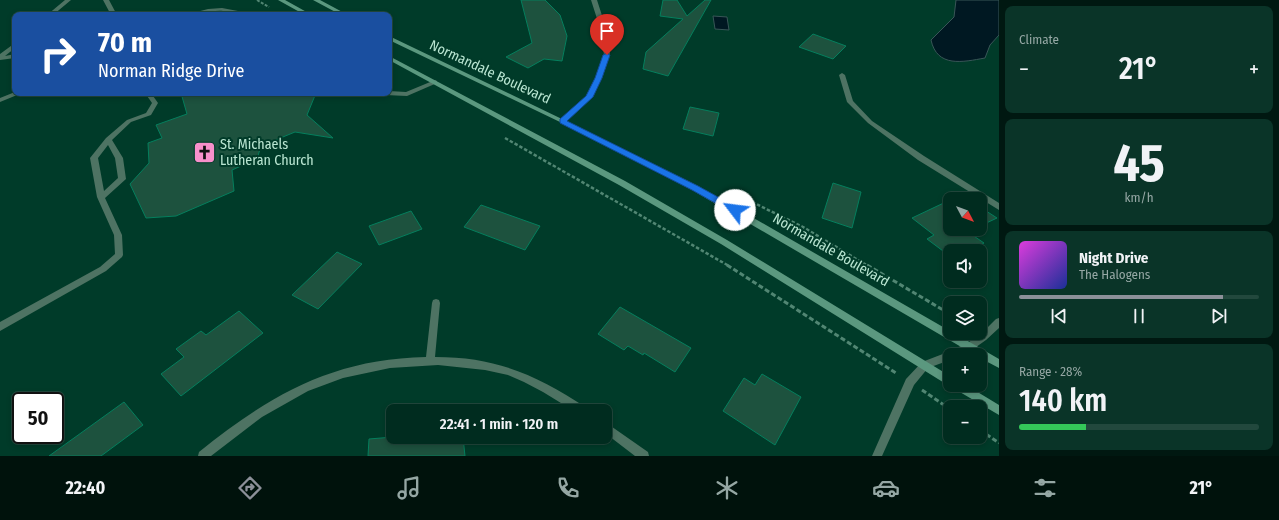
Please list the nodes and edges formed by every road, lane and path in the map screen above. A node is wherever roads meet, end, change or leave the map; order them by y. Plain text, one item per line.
1 (68, 0) edge
2 (106, 0) edge
3 (281, 0) edge
4 (316, 0) edge
5 (594, 0) edge
6 (54, 12) edge
7 (112, 12) edge
8 (199, 12) edge
9 (238, 12) edge
10 (303, 12) edge
11 (339, 12) edge
12 (392, 39) edge
13 (12, 48) edge
14 (12, 56) edge
15 (0, 58) edge
16 (392, 60) edge
17 (842, 74) dead end
18 (435, 82) junction
19 (392, 93) edge
20 (12, 96) edge
21 (150, 96) edge
22 (0, 100) edge
23 (562, 121) junction
24 (502, 136) dead end
25 (108, 140) junction
26 (101, 197) junction
27 (999, 207) edge
28 (436, 303) dead end
29 (999, 322) edge
30 (0, 328) edge
31 (970, 348) joint
32 (987, 357) edge
33 (943, 358) edge
34 (430, 360) junction
35 (999, 364) edge
36 (925, 365) junction
37 (943, 377) edge
38 (910, 382) junction
39 (969, 392) edge
40 (572, 404) edge
41 (943, 404) edge
42 (999, 410) edge
43 (612, 432) edge
44 (987, 435) edge
45 (999, 443) edge
46 (203, 456) edge
47 (644, 456) edge
48 (877, 456) edge

1 - 6 street
2 - 7 street
3 - 10 main road
4 - 11 main road
5 - 23 street
8 - 9 street
12 - 23 main road, Normandale Boulevard
13 - 15 street
14 - 15 street
16 - 18 main road
17 - 27 street
18 - 19 street
18 - 36 main road
20 - 22 street
21 - 25 street
23 - 31 main road, Normandale Boulevard
24 - 38 path
25 - 26 street
25 - 26 street
26 - 30 street
28 - 34 street
29 - 31 street
32 - 35 main road, Normandale Boulevard
33 - 36 street
34 - 40 street
34 - 46 street
36 - 37 main road
36 - 38 street
38 - 41 path
38 - 48 street
39 - 42 main road
43 - 47 street
44 - 45 path

